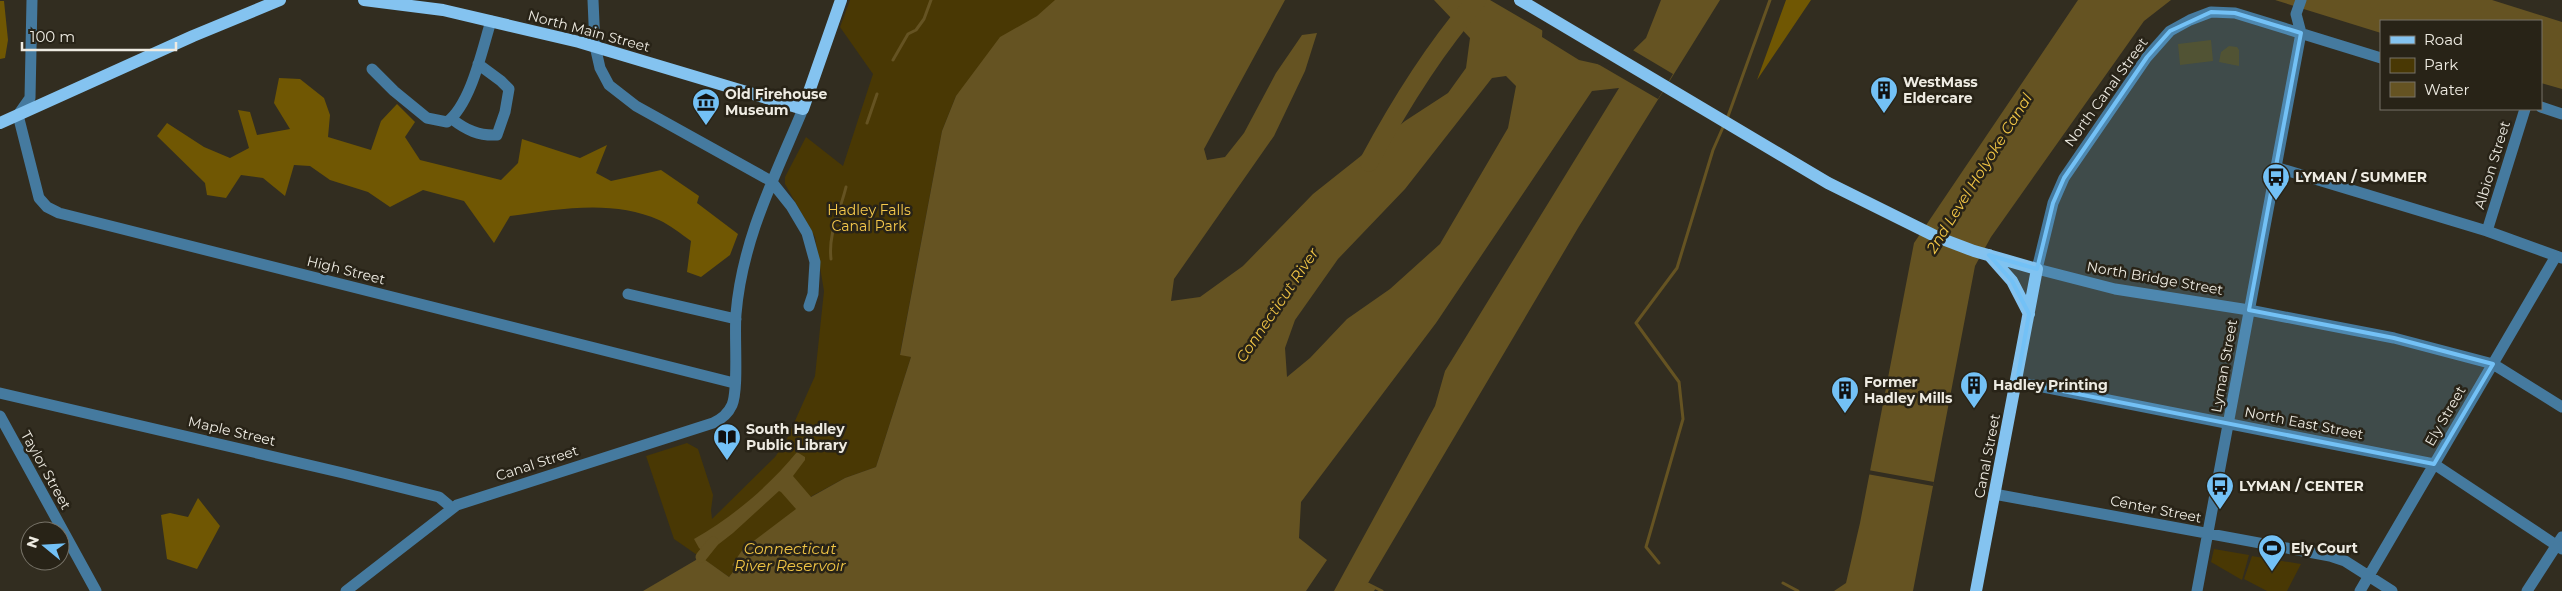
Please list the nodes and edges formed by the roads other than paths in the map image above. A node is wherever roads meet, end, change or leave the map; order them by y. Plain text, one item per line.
1 (32, 0) edge
2 (280, 0) edge
3 (364, 0) edge
4 (593, 0) edge
5 (841, 0) edge
6 (1520, 0) edge
7 (2299, 5) edge
8 (491, 21) junction
9 (2301, 33) junction
10 (595, 46) junction
11 (2380, 58) edge
12 (478, 64) junction
13 (372, 69) dead end
14 (2542, 107) edge
15 (803, 109) junction
16 (2525, 110) edge
17 (18, 114) junction
18 (2562, 114) edge
19 (452, 119) junction
20 (0, 122) edge
21 (2275, 167) junction
22 (770, 180) junction
23 (2487, 231) junction
24 (1988, 255) junction
25 (2559, 257) edge
26 (2038, 269) junction
27 (628, 294) dead end
28 (809, 306) dead end
29 (2249, 310) junction
30 (2029, 314) junction
31 (736, 319) junction
32 (2493, 364) junction
33 (2016, 382) junction
34 (734, 383) junction
35 (0, 393) edge
36 (2562, 407) edge
37 (0, 416) edge
38 (2229, 423) junction
39 (2434, 464) junction
40 (1994, 494) junction
41 (452, 508) junction
42 (2207, 534) junction
43 (2560, 544) edge
44 (2369, 576) junction
45 (96, 591) edge
46 (346, 591) edge
47 (1976, 591) edge
48 (2196, 591) edge
49 (2360, 591) edge
50 (2392, 591) edge
51 (2527, 591) edge

1 - 17 street
2 - 17 main road
3 - 8 main road, North Main Street
4 - 10 street
5 - 15 main road
6 - 24 main road, North Bridge Street
7 - 9 street, Lyman Street
8 - 10 main road, North Main Street
8 - 12 street
9 - 11 street, North Canal Street
9 - 21 street, Lyman Street
9 - 26 street, North Canal Street
10 - 15 main road, North Main Street
10 - 22 street
12 - 19 street
12 - 19 street
13 - 19 street
14 - 18 street
15 - 22 street, Canal Street
16 - 23 street, Albion Street
17 - 20 main road
17 - 34 street, High Street
21 - 23 street
21 - 29 street, Lyman Street
22 - 28 street
22 - 31 street, Canal Street
23 - 25 street
24 - 26 main road, North Bridge Street
24 - 30 main road
25 - 32 street, Ely Street
26 - 29 street, North Bridge Street
26 - 30 main road, Canal Street
27 - 31 street
29 - 32 street, North Bridge Street
29 - 38 street, Lyman Street
30 - 33 main road, Canal Street
31 - 34 street, Canal Street
32 - 36 street, North Bridge Street
32 - 39 street, Ely Street
33 - 38 street, North East Street
33 - 40 main road, Canal Street
34 - 41 street, Canal Street
35 - 41 street, Maple Street
37 - 45 street, Taylor Street
38 - 39 street, North East Street
38 - 42 street, Lyman Street
39 - 43 street, North East Street
39 - 44 street, Ely Street
40 - 42 street, Center Street
40 - 47 main road, Canal Street
41 - 46 street, Canal Street
42 - 44 street, Center Street
42 - 48 street, Lyman Street
43 - 51 street
44 - 49 street, Ely Street
44 - 50 street, Center Street

